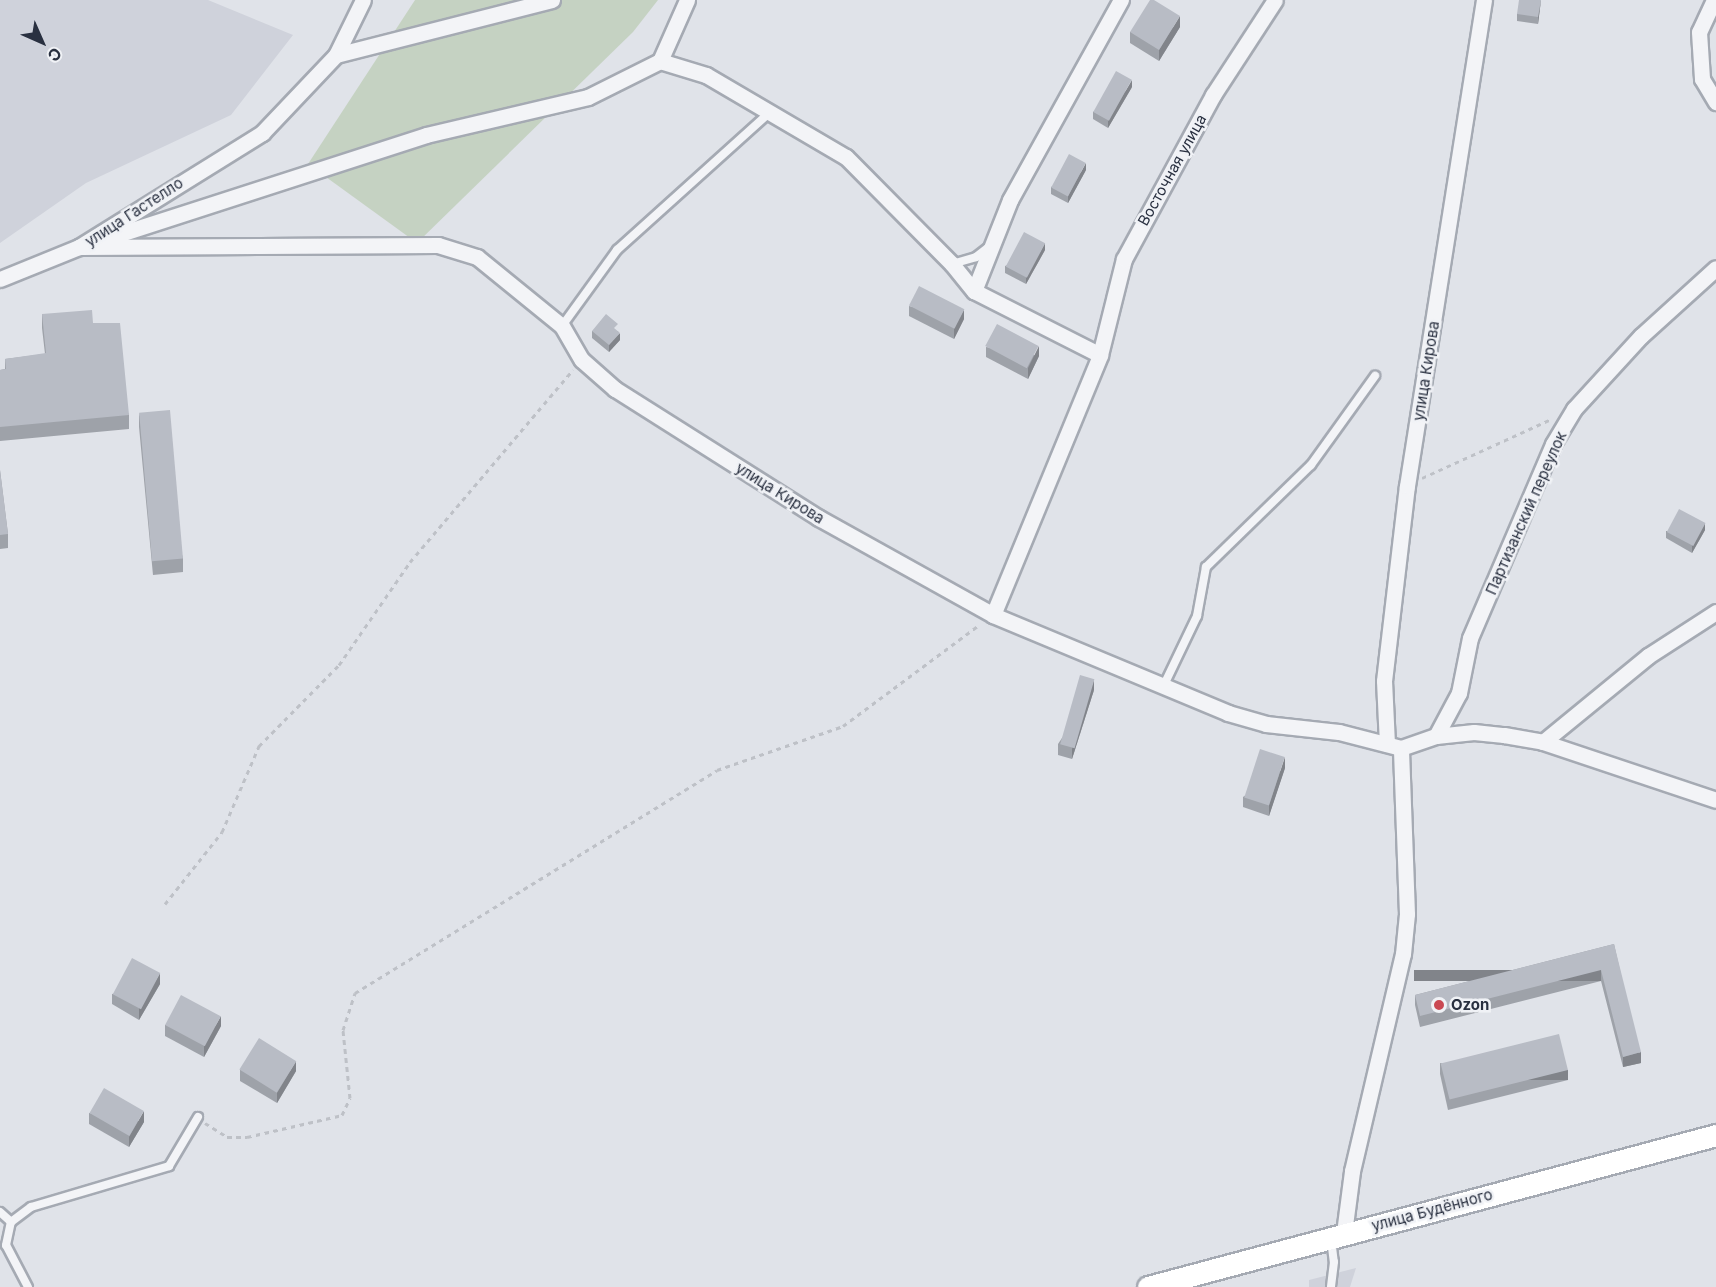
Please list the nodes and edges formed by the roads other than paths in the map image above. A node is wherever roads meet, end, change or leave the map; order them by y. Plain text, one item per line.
1 (363, 0) edge
2 (552, 0) edge
3 (687, 0) edge
4 (1121, 0) edge
5 (1275, 0) edge
6 (1484, 0) edge
7 (1714, 0) edge
8 (336, 55) junction
9 (660, 62) junction
10 (1716, 102) edge
11 (769, 112) junction
12 (992, 245) junction
13 (79, 247) junction
14 (952, 264) junction
15 (1716, 268) edge
16 (0, 279) edge
17 (974, 291) junction
18 (562, 326) junction
19 (1100, 355) junction
20 (1375, 376) dead end
21 (1716, 612) edge
22 (993, 615) junction
23 (1163, 687) junction
24 (1436, 736) junction
25 (1543, 742) junction
26 (1394, 746) junction
27 (1716, 800) edge
28 (198, 1118) road end
29 (1716, 1135) edge
30 (0, 1212) edge
31 (11, 1222) junction
32 (1337, 1236) junction
33 (28, 1287) edge
34 (1148, 1287) edge
35 (1331, 1287) edge

1 - 8 street
2 - 8 street
3 - 9 street
4 - 12 street
5 - 19 street, Восточная улица
6 - 26 street, улица Кирова
7 - 10 street
8 - 13 street, улица Гастелло
9 - 11 street
9 - 13 street
11 - 14 street
11 - 18 lane
12 - 14 lane
12 - 17 street
13 - 16 street, улица Гастелло
13 - 18 street, улица Кирова
14 - 17 street
15 - 24 street, Партизанский переулок
17 - 19 street
18 - 22 street, улица Кирова
19 - 22 street, Восточная улица
20 - 23 lane
21 - 25 street
22 - 23 street, улица Кирова
23 - 26 street, улица Кирова
24 - 25 street
24 - 26 street
25 - 27 street
26 - 32 street
28 - 31 lane
29 - 32 main road, улица Будённого
30 - 31 lane
31 - 33 lane
32 - 34 main road, улица Будённого
32 - 35 lane

